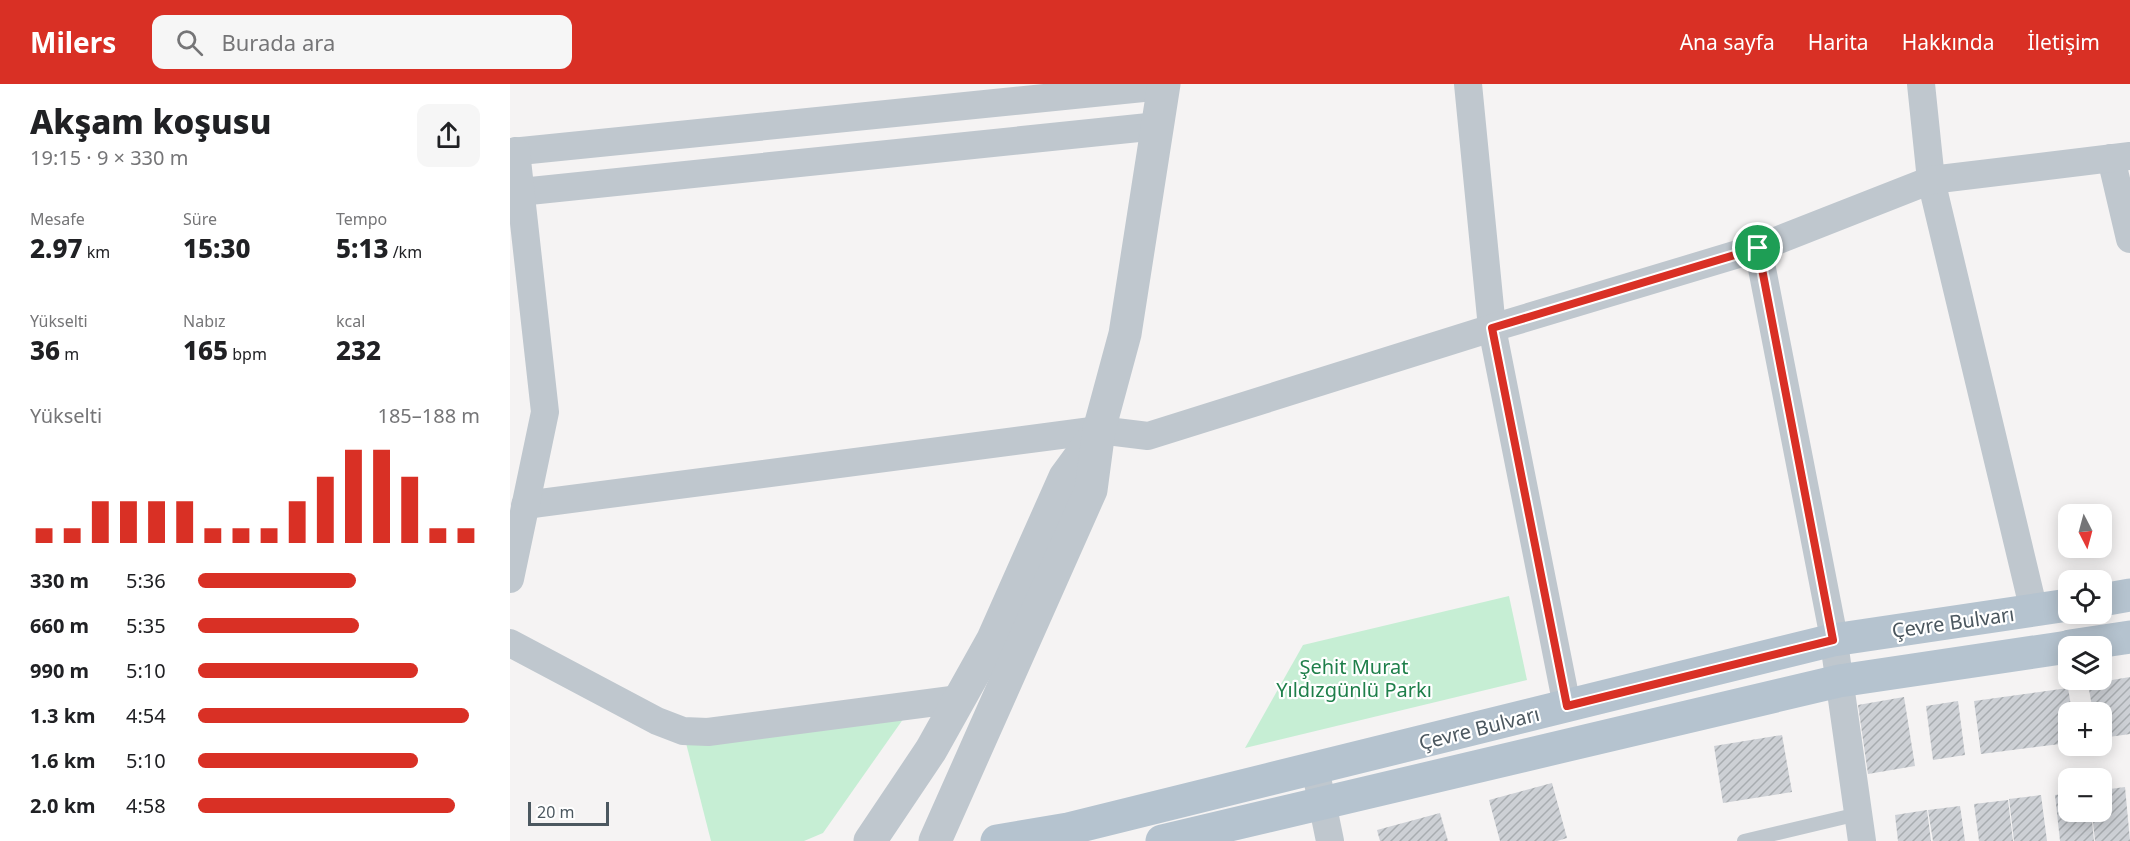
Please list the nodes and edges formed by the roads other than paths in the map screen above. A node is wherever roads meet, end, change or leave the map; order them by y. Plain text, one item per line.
1 (1468, 84) edge
2 (1922, 84) edge
3 (1163, 85) edge
4 (1158, 126) junction
5 (513, 152) edge
6 (2120, 157) edge
7 (1931, 180) junction
8 (515, 192) edge
9 (2130, 239) edge
10 (1758, 248) junction
11 (1492, 328) junction
12 (1099, 430) junction
13 (525, 505) junction
14 (510, 579) edge
15 (2130, 595) edge
16 (2112, 598) edge
17 (2058, 606) edge
18 (2034, 610) junction
19 (2130, 637) edge
20 (1833, 640) junction
21 (2112, 640) edge
22 (510, 643) edge
23 (2058, 649) edge
24 (1839, 681) junction
25 (959, 699) junction
26 (1567, 706) junction
27 (1315, 768) junction
28 (1323, 804) junction
29 (1860, 828) edge
30 (870, 841) edge
31 (935, 841) edge
32 (997, 841) edge
33 (1162, 841) edge
34 (1330, 841) edge
35 (1744, 841) edge

1 - 11 street
2 - 7 street
3 - 4 street
3 - 5 street
4 - 8 street
4 - 12 street
5 - 8 street
6 - 7 street
6 - 9 street
7 - 10 street
7 - 18 street
8 - 13 street
10 - 11 street
10 - 20 street
11 - 12 street
11 - 26 street
12 - 13 street
12 - 25 street
12 - 31 street
13 - 14 street
15 - 16 main road
17 - 18 main road, Çevre Bulvarı
18 - 20 main road, Çevre Bulvarı
19 - 21 main road, Çevre Bulvarı
20 - 24 street
20 - 26 main road, Çevre Bulvarı
22 - 25 street
23 - 24 main road, Çevre Bulvarı
24 - 28 main road, Çevre Bulvarı
24 - 29 street
25 - 30 street
26 - 27 main road, Çevre Bulvarı
27 - 28 street
27 - 32 main road, Çevre Bulvarı
28 - 33 main road, Çevre Bulvarı
28 - 34 street
29 - 35 lane

